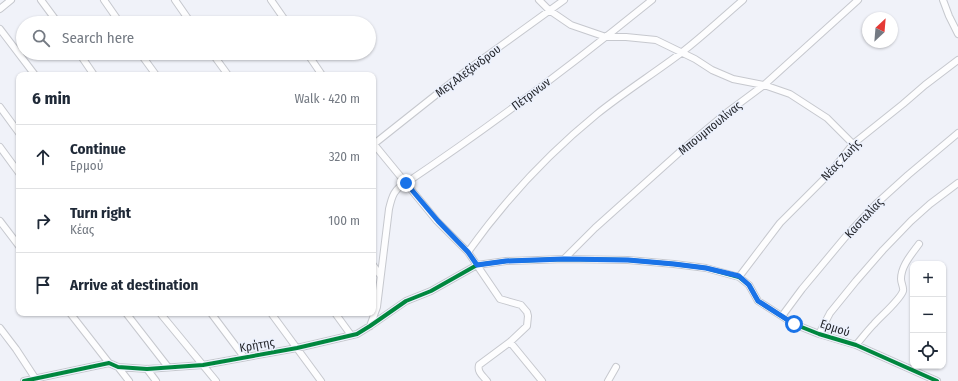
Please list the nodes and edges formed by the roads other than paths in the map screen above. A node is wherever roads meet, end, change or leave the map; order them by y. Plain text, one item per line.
1 (11, 0) edge
2 (41, 0) edge
3 (104, 0) edge
4 (175, 0) edge
5 (271, 0) edge
6 (539, 0) edge
7 (564, 0) edge
8 (652, 0) edge
9 (743, 0) edge
10 (858, 0) edge
11 (943, 0) edge
12 (0, 9) edge
13 (549, 10) junction
14 (53, 16) edge
15 (115, 16) edge
16 (186, 16) edge
17 (282, 16) edge
18 (0, 29) edge
19 (958, 34) edge
20 (606, 37) junction
21 (16, 50) edge
22 (681, 53) junction
23 (24, 60) edge
24 (84, 60) edge
25 (145, 60) edge
26 (217, 60) edge
27 (312, 60) edge
28 (956, 62) edge
29 (958, 70) edge
30 (33, 72) edge
31 (92, 72) edge
32 (154, 72) edge
33 (226, 72) edge
34 (320, 72) edge
35 (764, 85) junction
36 (0, 107) edge
37 (16, 129) edge
38 (958, 133) edge
39 (376, 142) edge
40 (854, 144) junction
41 (376, 146) edge
42 (0, 147) edge
43 (16, 169) edge
44 (406, 183) junction
45 (958, 183) edge
46 (0, 221) edge
47 (16, 242) edge
48 (919, 244) dead end
49 (468, 252) junction
50 (564, 259) junction
51 (477, 265) junction
52 (376, 269) edge
53 (380, 275) junction
54 (739, 276) junction
55 (376, 307) edge
56 (72, 316) edge
57 (128, 316) edge
58 (162, 316) edge
59 (213, 316) edge
60 (272, 316) edge
61 (337, 316) edge
62 (373, 316) edge
63 (782, 316) junction
64 (370, 326) junction
65 (0, 328) edge
66 (819, 334) junction
67 (351, 335) junction
68 (510, 342) junction
69 (856, 345) junction
70 (297, 348) junction
71 (244, 357) junction
72 (109, 363) junction
73 (203, 365) junction
74 (118, 367) junction
75 (616, 367) dead end
76 (168, 368) junction
77 (147, 369) junction
78 (37, 380) edge
79 (24, 381) edge
80 (129, 381) edge
81 (156, 381) edge
82 (216, 381) edge
83 (321, 381) edge
84 (487, 381) edge
85 (542, 381) edge
86 (608, 381) edge
87 (937, 381) edge

1 - 12 street
2 - 14 street
3 - 15 street
4 - 16 street
5 - 17 street
6 - 13 street
7 - 13 street, Μεγ.Αλεξάνδρου
8 - 20 street, Πέτρινων
9 - 22 street
10 - 35 street, Μπουμπουλίνας
11 - 19 street
13 - 20 street
13 - 39 street, Μεγ.Αλεξάνδρου
18 - 21 street
20 - 22 street
20 - 44 street, Πέτρινων
22 - 35 street
22 - 49 street
23 - 30 street
24 - 31 street
25 - 32 street
26 - 33 street
27 - 34 street
28 - 29 street
28 - 40 street, Νέας Ζωής
35 - 40 street
35 - 50 street, Μπουμπουλίνας
36 - 37 street
38 - 63 street, Κασταλίας
40 - 54 street, Νέας Ζωής
41 - 44 street
42 - 43 street
44 - 49 street
44 - 53 street, Πέτρινων
45 - 66 street
46 - 47 street
48 - 69 street
49 - 51 street
50 - 51 street
50 - 54 street
51 - 64 street, Κρήτης
51 - 68 street
52 - 53 street
53 - 55 street, Πέτρινων
54 - 63 street, Ερμού
56 - 72 street
57 - 76 street
58 - 73 street
59 - 71 street
60 - 70 street
61 - 67 street
62 - 64 street, Πέτρινων
63 - 66 street, Ερμού
64 - 67 street, Κρήτης
65 - 78 street
66 - 69 street, Ερμού
67 - 70 street, Κρήτης
68 - 84 street
68 - 85 street
69 - 87 street, Ερμού
70 - 71 street, Κρήτης
70 - 83 street
71 - 73 street, Κρήτης
72 - 74 street, Κρήτης
72 - 78 street
73 - 76 street, Κρήτης
73 - 82 street
74 - 77 street, Κρήτης
74 - 80 street
75 - 86 street
76 - 77 street, Κρήτης
77 - 81 street
78 - 79 street

